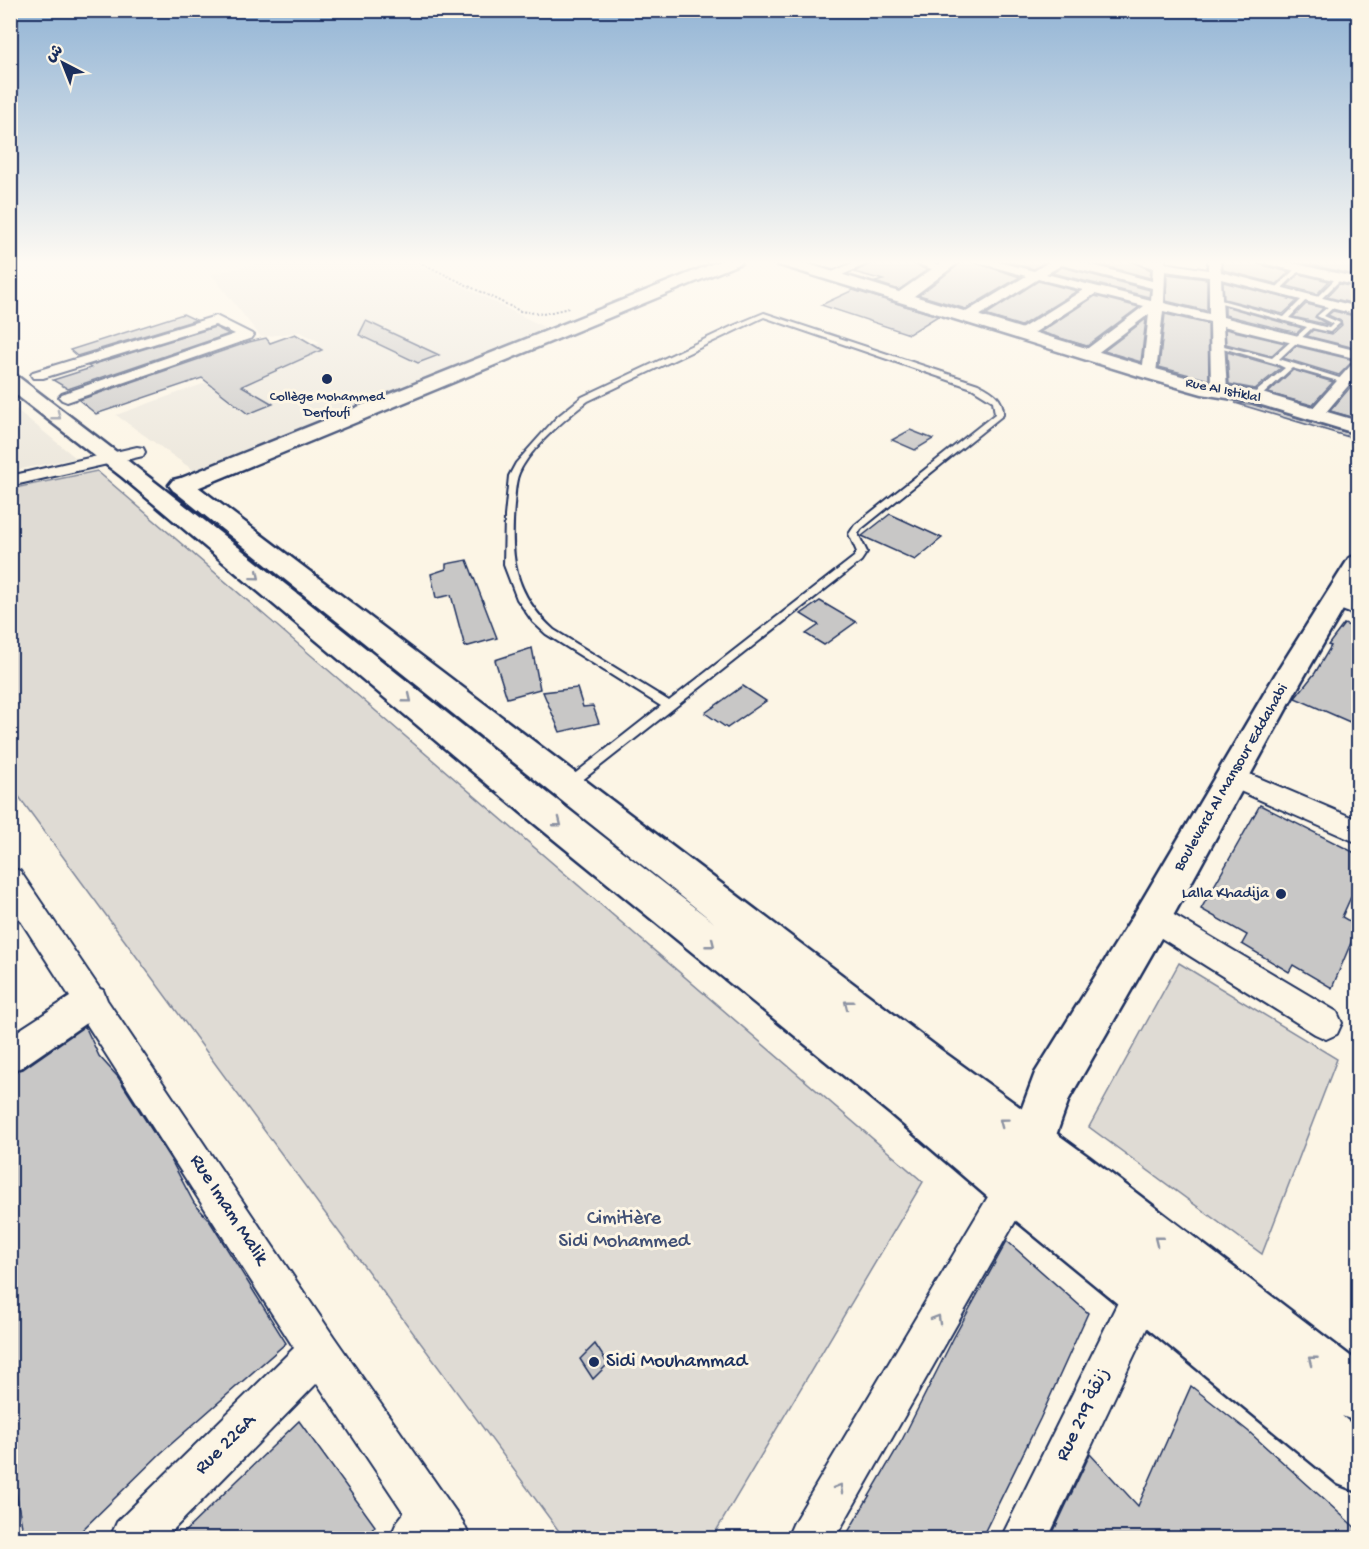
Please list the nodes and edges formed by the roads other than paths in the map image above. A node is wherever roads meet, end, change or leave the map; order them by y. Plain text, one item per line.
1 (176, 332) edge
2 (241, 332) edge
3 (559, 332) edge
4 (724, 332) edge
5 (815, 332) edge
6 (1012, 332) edge
7 (1025, 332) edge
8 (1118, 332) edge
9 (1153, 332) edge
10 (1217, 332) edge
11 (1267, 332) edge
12 (1304, 332) edge
13 (1021, 335) junction
14 (1296, 339) junction
15 (1218, 345) junction
16 (1087, 354) junction
17 (1359, 355) edge
18 (1287, 365) junction
19 (1359, 366) edge
20 (15, 371) edge
21 (1149, 374) junction
22 (38, 375) junction
23 (1345, 381) junction
24 (1219, 390) junction
25 (67, 397) junction
26 (1255, 397) junction
27 (85, 412) dead end
28 (1315, 415) junction
29 (1359, 428) edge
30 (124, 450) junction
31 (10, 481) edge
32 (182, 486) junction
33 (1359, 563) edge
34 (1347, 604) edge
35 (358, 641) junction
36 (669, 706) junction
37 (1233, 777) junction
38 (566, 786) junction
39 (1359, 832) edge
40 (10, 879) edge
41 (1152, 917) junction
42 (92, 1001) junction
43 (1326, 1023) dead end
44 (10, 1055) edge
45 (1033, 1144) junction
46 (1014, 1188) junction
47 (1144, 1292) junction
48 (320, 1351) junction
49 (1359, 1395) edge
50 (1359, 1464) edge
51 (430, 1531) edge
52 (133, 1539) edge
53 (810, 1539) edge
54 (1024, 1539) edge

1 - 22 street
2 - 25 street
3 - 32 main road
4 - 36 lane
5 - 36 lane
6 - 13 main road, Rue Al Istiklal
7 - 13 street
8 - 16 street
9 - 21 street
10 - 15 street
11 - 14 street
12 - 14 lane
13 - 16 main road, Rue Al Istiklal
14 - 17 street
14 - 18 lane
15 - 18 lane
15 - 24 street
16 - 21 main road, Rue Al Istiklal
18 - 23 lane
18 - 26 lane
19 - 23 street
20 - 22 main road
20 -> 30 main road
21 - 24 main road, Rue Al Istiklal
22 - 25 main road
23 - 28 street
24 - 26 main road, Rue Al Istiklal
25 - 27 main road
26 - 28 main road, Rue Al Istiklal
28 - 29 main road, Rue Al Istiklal
30 - 31 street
30 - 32 main road
30 -> 35 main road
32 - 35 main road
33 - 34 main road, Boulevard Al Mansour Eddahabi
34 - 37 main road, Boulevard Al Mansour Eddahabi
35 - 38 main road
35 -> 46 main road
36 - 38 lane
37 - 39 street
37 - 41 main road, Boulevard Al Mansour Eddahabi
45 -> 38 main road
40 - 42 street, Rue Imam Malik
41 - 43 street
41 - 45 main road, Boulevard Al Mansour Eddahabi
42 - 44 street
42 - 48 street, Rue Imam Malik
45 - 46 main road, Boulevard Al Mansour Eddahabi
49 -> 45 main road
46 - 47 main road
53 -> 46 street
47 - 50 main road
47 - 54 street, Rue 219 زنقة
48 - 51 street, Rue Imam Malik
48 - 52 street, Rue 226A

